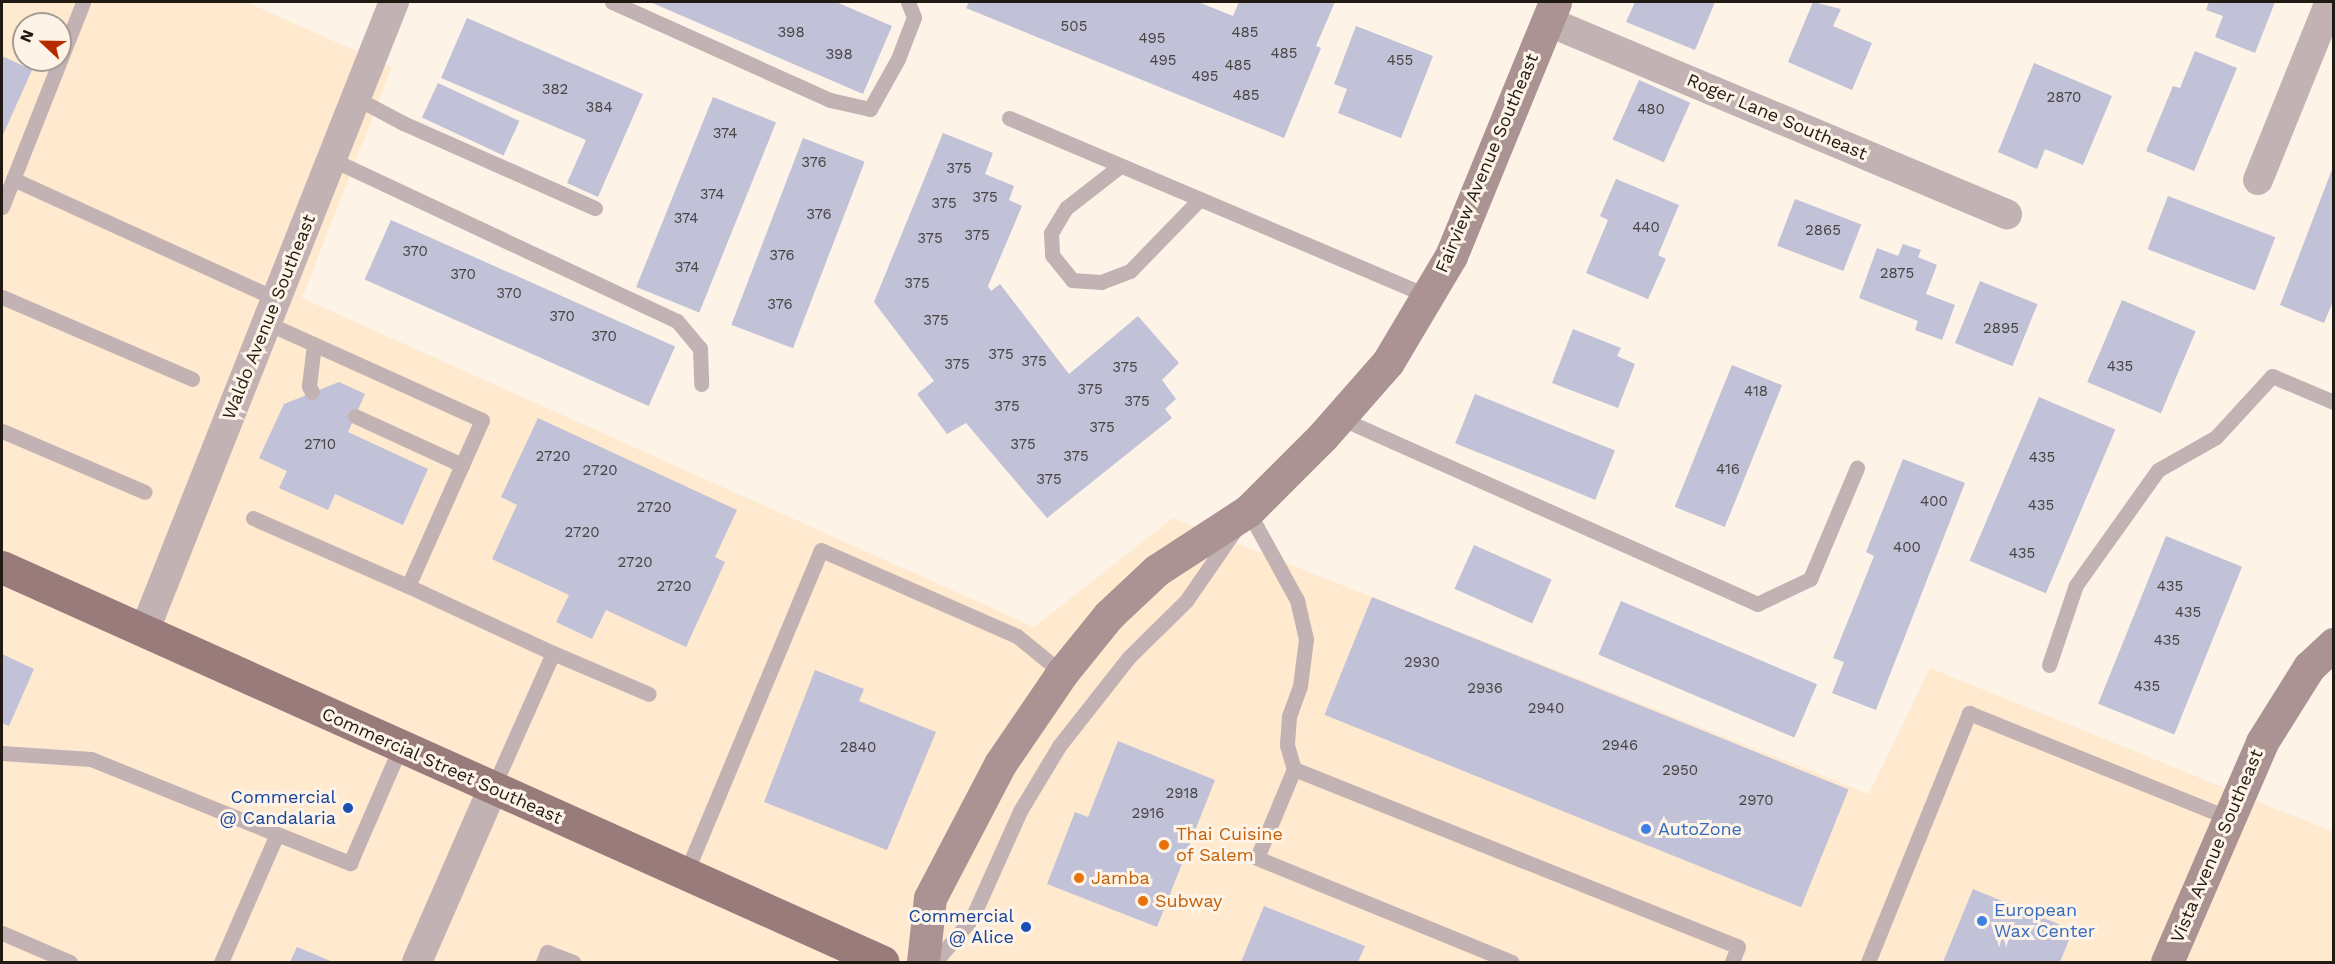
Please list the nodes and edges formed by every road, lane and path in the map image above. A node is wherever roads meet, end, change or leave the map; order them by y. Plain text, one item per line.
1 (83, 2) edge
2 (394, 2) edge
3 (612, 2) edge
4 (908, 2) edge
5 (2330, 2) edge
6 (1551, 11) edge
7 (356, 98) junction
8 (1009, 118) dead end
9 (331, 159) junction
10 (1120, 166) junction
11 (13, 179) junction
12 (2258, 180) dead end
13 (1200, 199) junction
14 (2, 207) edge
15 (595, 208) dead end
16 (2007, 214) dead end
17 (1428, 296) junction
18 (2, 297) edge
19 (271, 311) junction
20 (314, 344) junction
21 (192, 379) dead end
22 (701, 384) dead end
23 (312, 392) dead end
24 (2334, 402) edge
25 (355, 416) dead end
26 (1340, 418) junction
27 (2, 431) edge
28 (462, 465) junction
29 (1857, 468) dead end
30 (145, 492) dead end
31 (1248, 511) junction
32 (253, 518) dead end
33 (2, 567) edge
34 (408, 586) junction
35 (144, 632) junction
36 (2334, 644) edge
37 (553, 652) junction
38 (2049, 665) dead end
39 (1062, 673) junction
40 (649, 694) dead end
41 (400, 748) junction
42 (2, 753) edge
43 (1294, 769) junction
44 (492, 790) junction
45 (2227, 817) junction
46 (276, 834) junction
47 (685, 875) junction
48 (2, 933) edge
49 (70, 963) edge
50 (221, 963) edge
51 (417, 963) edge
52 (543, 963) edge
53 (573, 963) edge
54 (883, 963) edge
55 (923, 963) edge
56 (935, 963) edge
57 (1512, 963) edge
58 (1732, 963) edge
59 (1868, 963) edge
60 (2167, 963) edge

1 - 11 lane
2 - 7 street, Waldo Avenue Southeast
3 - 4 lane
5 - 12 street
6 - 16 street, Roger Lane Southeast
6 - 17 main road, Fairview Avenue Southeast
7 - 9 street, Waldo Avenue Southeast
7 - 15 lane
8 - 10 lane
9 - 19 street, Waldo Avenue Southeast
9 - 22 lane
10 - 13 lane
10 - 13 lane
11 - 14 lane
11 - 19 lane
13 - 17 lane
17 - 26 main road, Fairview Avenue Southeast
18 - 21 lane
19 - 20 lane
19 - 35 street, Waldo Avenue Southeast
20 - 23 lane
20 - 28 lane
24 - 38 lane
25 - 28 lane
26 - 29 lane
26 - 31 main road, Fairview Avenue Southeast
27 - 30 lane
28 - 34 lane
31 - 39 main road, Fairview Avenue Southeast
31 - 43 lane
31 - 56 lane, Fairview Avenue Southeast
32 - 34 lane
33 - 35 main road, Commercial Street Southeast
34 - 37 lane
35 - 41 main road, Commercial Street Southeast
36 - 45 main road, Vista Avenue Southeast
37 - 40 lane
37 - 44 lane
39 - 47 lane
39 - 55 main road, Fairview Avenue Southeast
41 - 44 main road, Commercial Street Southeast
41 - 46 lane
42 - 46 lane
43 - 57 lane
43 - 58 lane
44 - 47 main road, Commercial Street Southeast
44 - 51 street
45 - 59 lane
45 - 60 main road, Vista Avenue Southeast
46 - 50 lane
47 - 54 main road, Commercial Street Southeast
48 - 49 lane
52 - 53 lane

